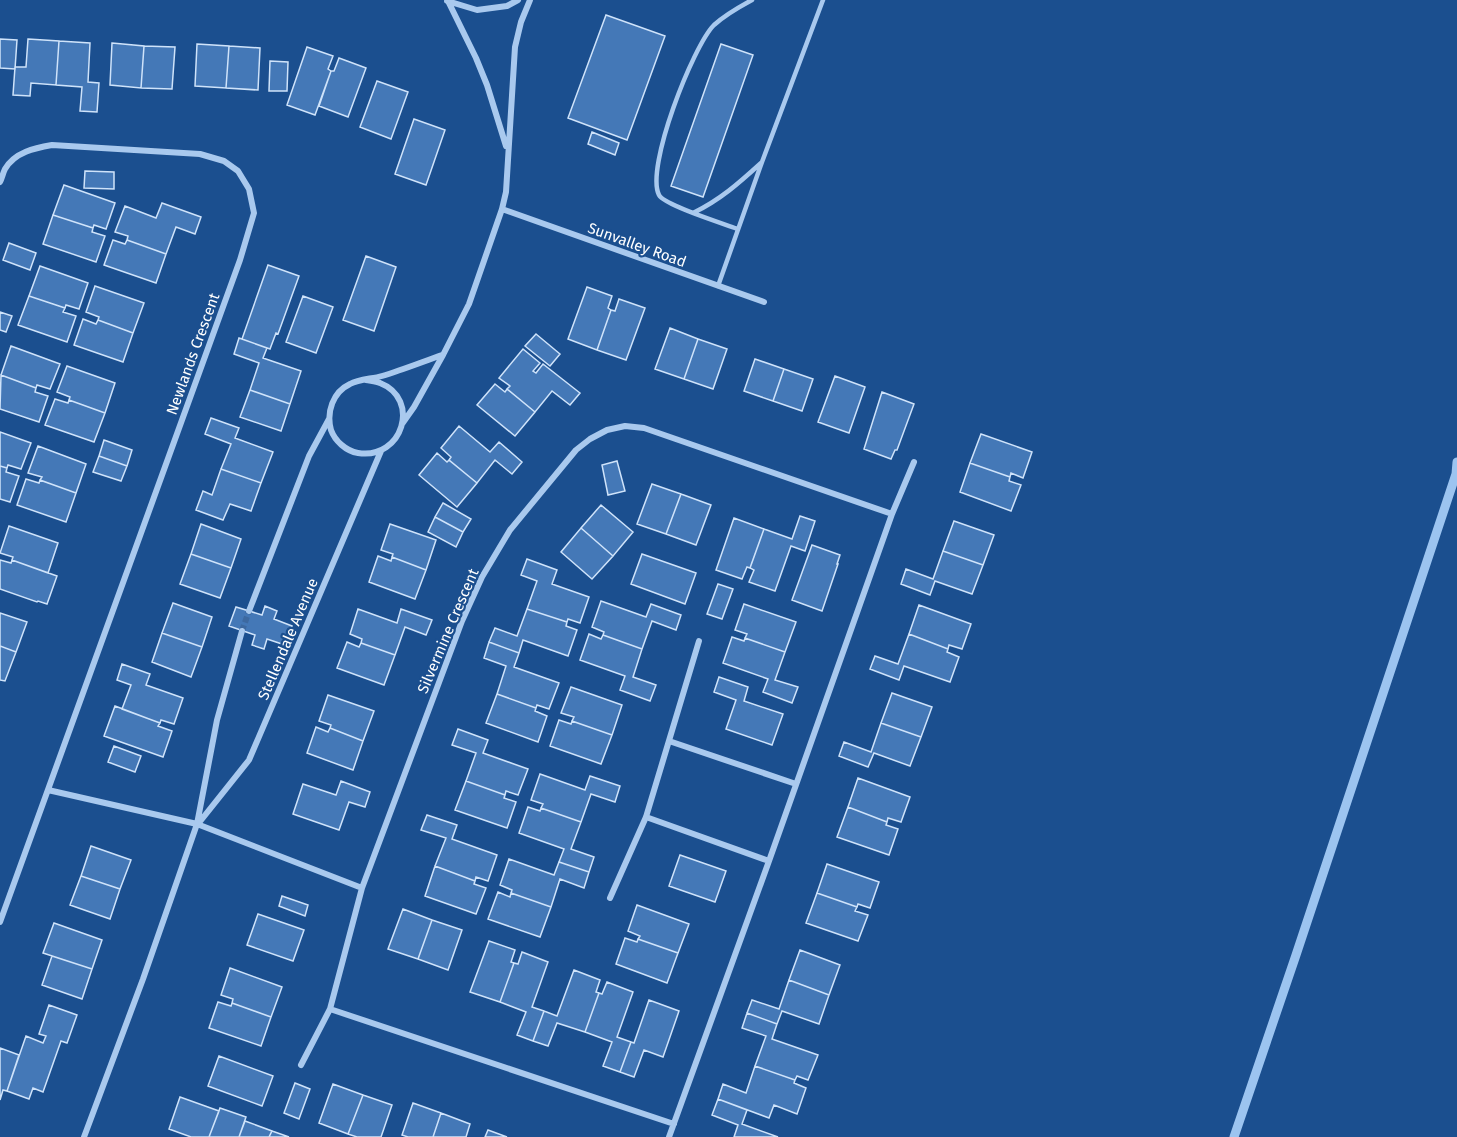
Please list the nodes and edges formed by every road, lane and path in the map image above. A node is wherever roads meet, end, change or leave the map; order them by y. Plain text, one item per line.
1 (447, 0) edge
2 (518, 0) edge
3 (530, 0) edge
4 (752, 0) edge
5 (823, 0) edge
6 (508, 149) junction
7 (762, 162) junction
8 (0, 182) edge
9 (502, 209) junction
10 (693, 213) junction
11 (738, 229) junction
12 (718, 286) junction
13 (764, 302) dead end
14 (443, 355) junction
15 (366, 380) junction
16 (329, 418) junction
17 (402, 424) junction
18 (381, 451) junction
19 (914, 462) dead end
20 (892, 514) junction
21 (249, 611) tunnel mouth
22 (242, 631) tunnel mouth
23 (699, 641) dead end
24 (669, 741) junction
25 (796, 784) junction
26 (48, 790) junction
27 (645, 817) junction
28 (197, 824) junction
29 (769, 861) junction
30 (362, 888) junction
31 (610, 898) dead end
32 (0, 922) edge
33 (330, 1009) junction
34 (302, 1065) dead end
35 (674, 1124) junction
36 (84, 1137) edge
37 (669, 1137) edge

1 - 2 street
1 - 6 street
3 - 6 street
4 - 10 lane
5 - 7 lane
6 - 9 street
7 - 10 lane
7 - 11 lane
8 - 26 street, Newlands Crescent
9 - 12 street, Sunvalley Road
9 - 14 street
10 - 11 lane
11 - 12 lane
12 - 13 street, Sunvalley Road
14 - 15 street
14 - 17 street
15 - 16 street
15 - 17 street
16 - 18 street
16 - 21 street
17 - 18 street
18 - 28 street, Stellendale Avenue
19 - 20 street
20 - 25 street
20 - 30 street, Silvermine Crescent
22 - 28 street, Stellendale Avenue
23 - 24 street
24 - 25 street
24 - 27 street
25 - 29 street
26 - 28 street
26 - 32 street, Newlands Crescent
27 - 29 street
27 - 31 street
28 - 30 street
28 - 36 street, Stellendale Avenue
29 - 35 street
30 - 33 street, Silvermine Crescent
33 - 34 street, Silvermine Crescent
33 - 35 street
35 - 37 street

